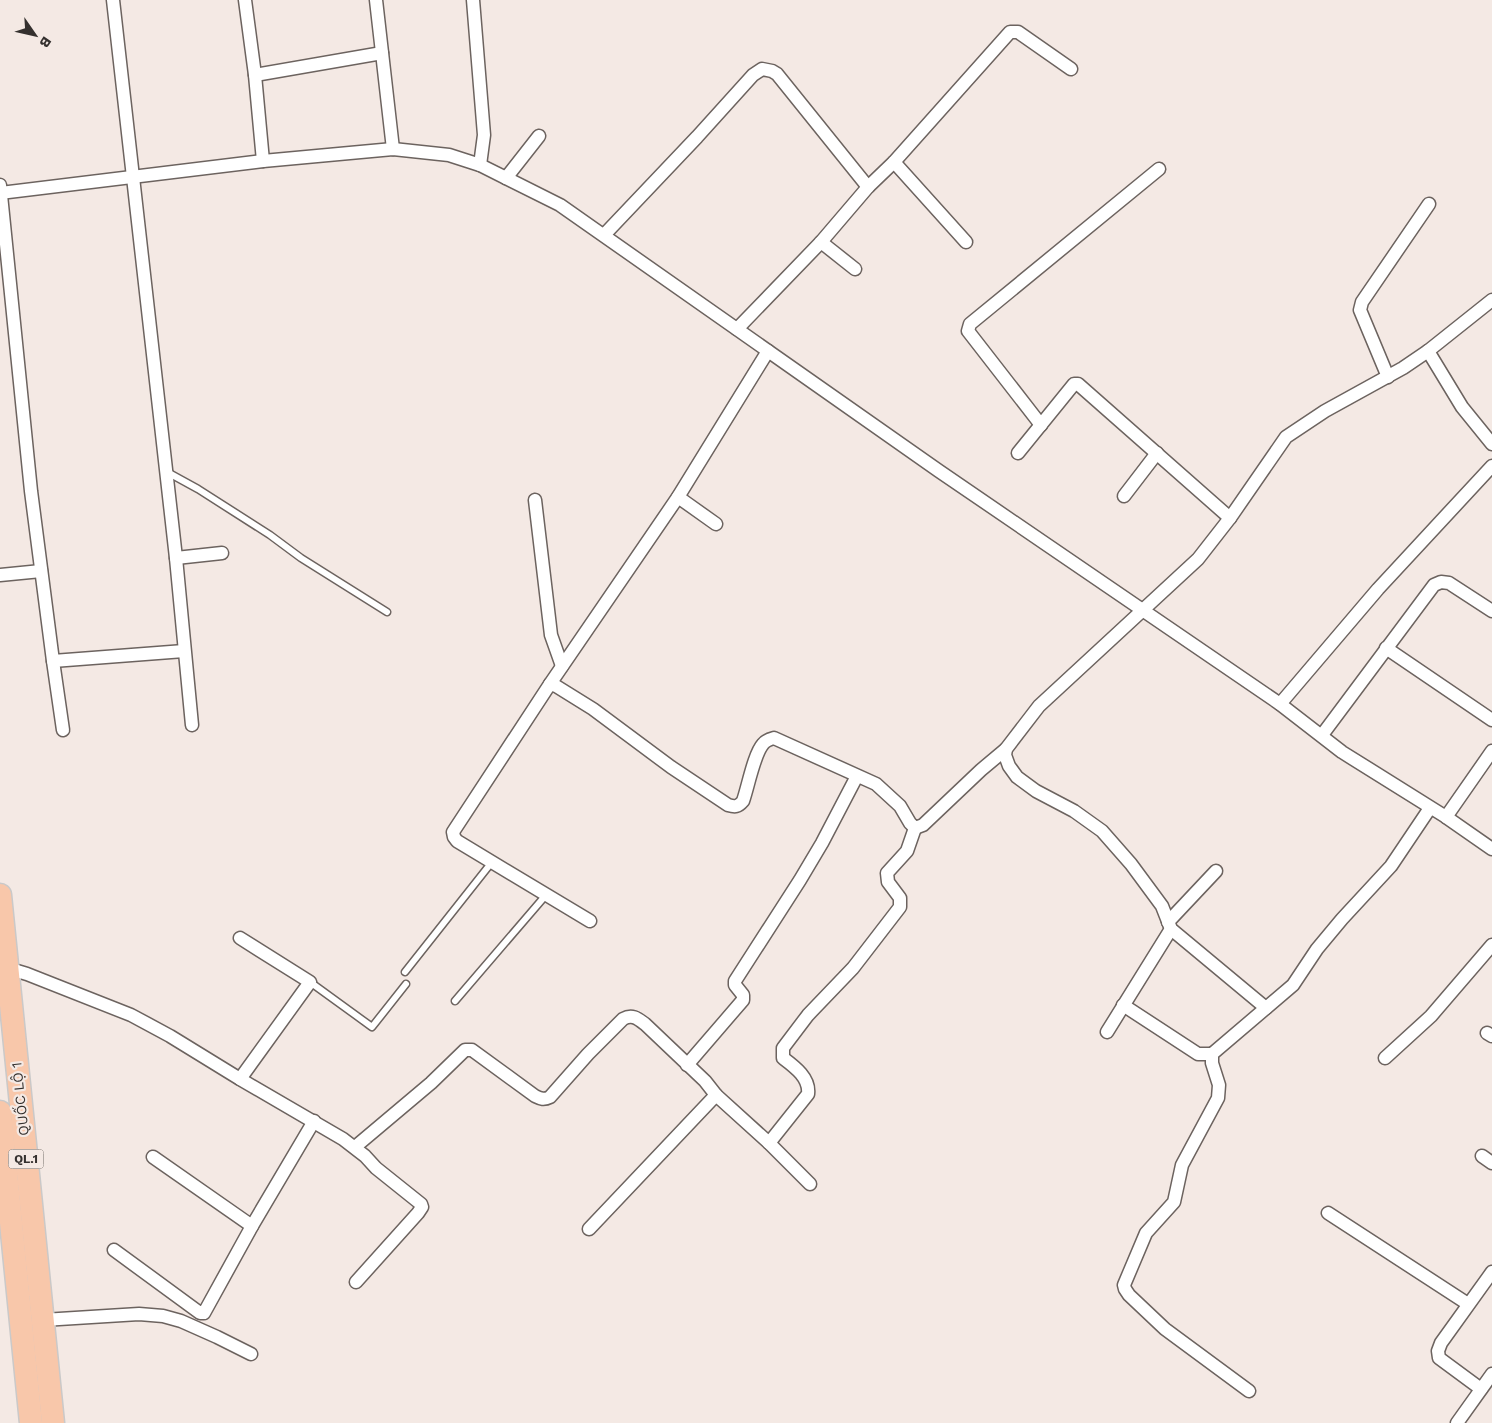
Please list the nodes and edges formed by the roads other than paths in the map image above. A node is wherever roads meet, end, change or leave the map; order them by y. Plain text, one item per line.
1 (114, 0) edge
2 (244, 0) edge
3 (376, 0) edge
4 (473, 0) edge
5 (382, 53) junction
6 (1071, 69) dead end
7 (255, 75) junction
8 (539, 136) dead end
9 (393, 149) junction
10 (263, 161) junction
11 (894, 162) junction
12 (480, 165) junction
13 (1159, 169) dead end
14 (133, 177) junction
15 (506, 178) junction
16 (868, 187) junction
17 (0, 190) edge
18 (1428, 204) dead end
19 (604, 235) junction
20 (821, 242) junction
21 (966, 242) dead end
22 (855, 269) dead end
23 (1490, 306) edge
24 (737, 329) junction
25 (768, 351) junction
26 (1428, 351) junction
27 (1388, 377) junction
28 (1041, 425) junction
29 (1492, 444) edge
30 (1018, 453) dead end
31 (1157, 453) junction
32 (1492, 466) edge
33 (166, 472) junction
34 (1124, 496) dead end
35 (678, 497) junction
36 (536, 500) dead end
37 (1230, 518) junction
38 (716, 524) dead end
39 (222, 554) dead end
40 (176, 558) junction
41 (42, 571) junction
42 (0, 575) edge
43 (1143, 609) junction
44 (1492, 611) edge
45 (387, 612) dead end
46 (1386, 648) junction
47 (184, 651) junction
48 (53, 661) junction
49 (562, 666) junction
50 (550, 684) junction
51 (1280, 704) junction
52 (1492, 720) edge
53 (192, 725) dead end
54 (63, 730) dead end
55 (1322, 735) junction
56 (1006, 749) junction
57 (1492, 751) edge
58 (857, 776) junction
59 (1430, 808) junction
60 (1446, 817) junction
61 (915, 828) junction
62 (1492, 849) edge
63 (492, 862) junction
64 (1216, 871) dead end
65 (0, 895) edge
66 (546, 895) junction
67 (590, 921) dead end
68 (1169, 926) junction
69 (240, 938) dead end
70 (1492, 945) edge
71 (7, 968) junction
72 (405, 972) dead end
73 (310, 982) junction
74 (406, 984) dead end
75 (455, 1001) dead end
76 (1124, 1005) junction
77 (1266, 1008) junction
78 (1107, 1032) dead end
79 (1212, 1054) junction
80 (1385, 1058) dead end
81 (687, 1064) junction
82 (240, 1079) junction
83 (716, 1095) junction
84 (0, 1112) edge
85 (314, 1121) junction
86 (769, 1143) junction
87 (355, 1147) junction
88 (153, 1157) dead end
89 (810, 1184) dead end
90 (1328, 1213) dead end
91 (252, 1226) junction
92 (590, 1229) dead end
93 (114, 1250) dead end
94 (7, 1252) edge
95 (1492, 1272) edge
96 (356, 1282) dead end
97 (1468, 1304) junction
98 (42, 1320) junction
99 (252, 1354) dead end
100 (1492, 1374) edge
101 (1481, 1389) junction
102 (1249, 1392) dead end
103 (31, 1423) edge
104 (53, 1423) edge
105 (1457, 1423) edge

1 - 14 street
2 - 7 street
3 - 5 street
4 - 12 street
5 - 7 street
5 - 9 street
6 - 11 street
7 - 10 street
8 - 15 street
9 - 10 street
9 - 12 street
10 - 14 street
11 - 16 street
11 - 21 street
12 - 15 street
13 - 28 street
14 - 17 street
14 - 33 street
15 - 19 street
16 - 19 street
16 - 20 street
17 - 41 street
18 - 27 street
19 - 24 street
20 - 22 street
20 - 24 street
23 - 26 street
24 - 25 street
25 - 35 street
25 - 43 street
26 - 27 street
26 - 29 street
27 - 37 street
28 - 30 street
28 - 31 street
31 - 34 street
31 - 37 street
32 - 51 street
33 - 40 street
33 - 45 lane
35 - 38 street
35 - 49 street
36 - 49 street
37 - 43 street
39 - 40 street
40 - 47 street
41 - 42 street
41 - 48 street
43 - 51 street
43 - 56 street
44 - 46 street
46 - 52 street
46 - 55 street
47 - 48 street
47 - 53 street
48 - 54 street
49 - 50 street
50 - 58 street
50 - 63 street
51 - 55 street
55 - 59 street
56 - 61 street
56 - 68 street
57 - 60 street
58 - 61 street
58 - 81 street
59 - 60 street
59 - 77 street
60 - 62 street
61 - 86 street
63 - 66 street
63 - 72 lane
64 - 68 street
65 - 71 highway, QUỐC LỘ 1 / QL.1
66 - 67 street
66 - 75 lane
68 - 76 street
68 - 77 street
69 - 73 street
70 - 80 street
71 - 82 street
71 - 98 highway, QUỐC LỘ 1 / QL.1
73 - 74 lane
73 - 82 street
76 - 78 street
76 - 79 street
77 - 79 street
79 - 102 street
81 - 83 street
81 - 87 street
82 - 85 street
83 - 86 street
83 - 92 street
84 - 94 highway, QUỐC LỘ 1 / QL.1
85 - 87 street
85 - 91 street
86 - 89 street
87 - 96 street
88 - 91 street
90 - 97 street
91 - 93 street
94 - 103 highway, QUỐC LỘ 1 / QL.1
95 - 97 street
97 - 101 street
98 - 99 street
98 - 104 highway, QUỐC LỘ 1 / QL.1
100 - 101 street
101 - 105 street

